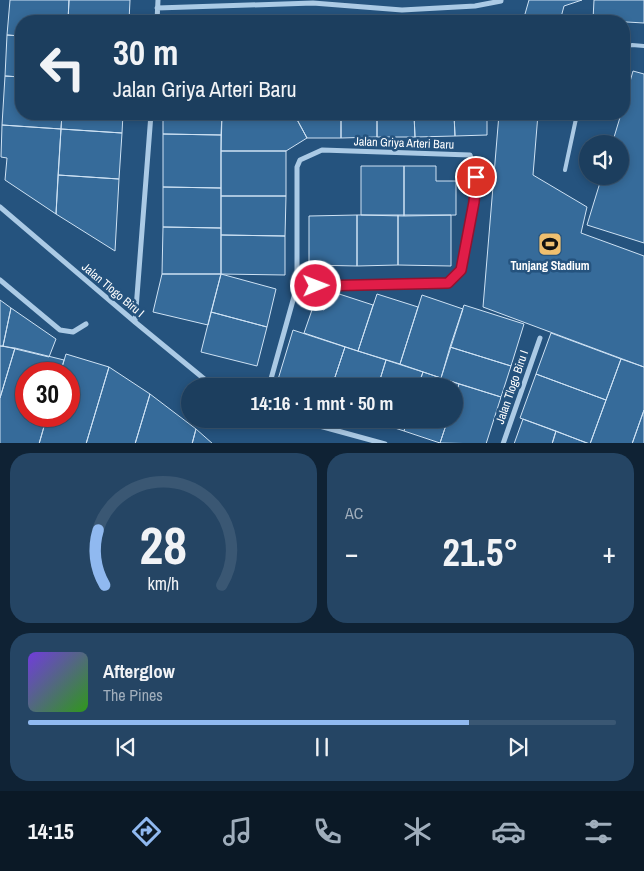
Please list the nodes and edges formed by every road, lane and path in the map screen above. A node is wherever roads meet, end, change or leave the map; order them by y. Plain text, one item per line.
1 (158, 0) edge
2 (501, 0) edge
3 (313, 2) edge
4 (157, 8) junction
5 (157, 15) edge
6 (630, 46) edge
7 (644, 46) edge
8 (151, 120) edge
9 (576, 120) edge
10 (565, 170) dead end
11 (0, 207) edge
12 (0, 280) edge
13 (297, 286) junction
14 (135, 322) junction
15 (86, 324) dead end
16 (540, 338) dead end
17 (203, 378) edge
18 (271, 378) edge
19 (327, 428) edge
20 (381, 443) edge
21 (503, 443) edge

1 - 4 street
2 - 3 street
3 - 4 street
4 - 5 street
6 - 7 lane
8 - 14 street
9 - 10 lane
11 - 14 street, Jalan Tlogo Biru I
12 - 15 street
13 - 13 street, Jalan Griya Arteri Baru
13 - 18 street, Jalan Griya Arteri Baru
14 - 17 street, Jalan Tlogo Biru I
16 - 21 street, Jalan Tlogo Biru I
19 - 20 street

